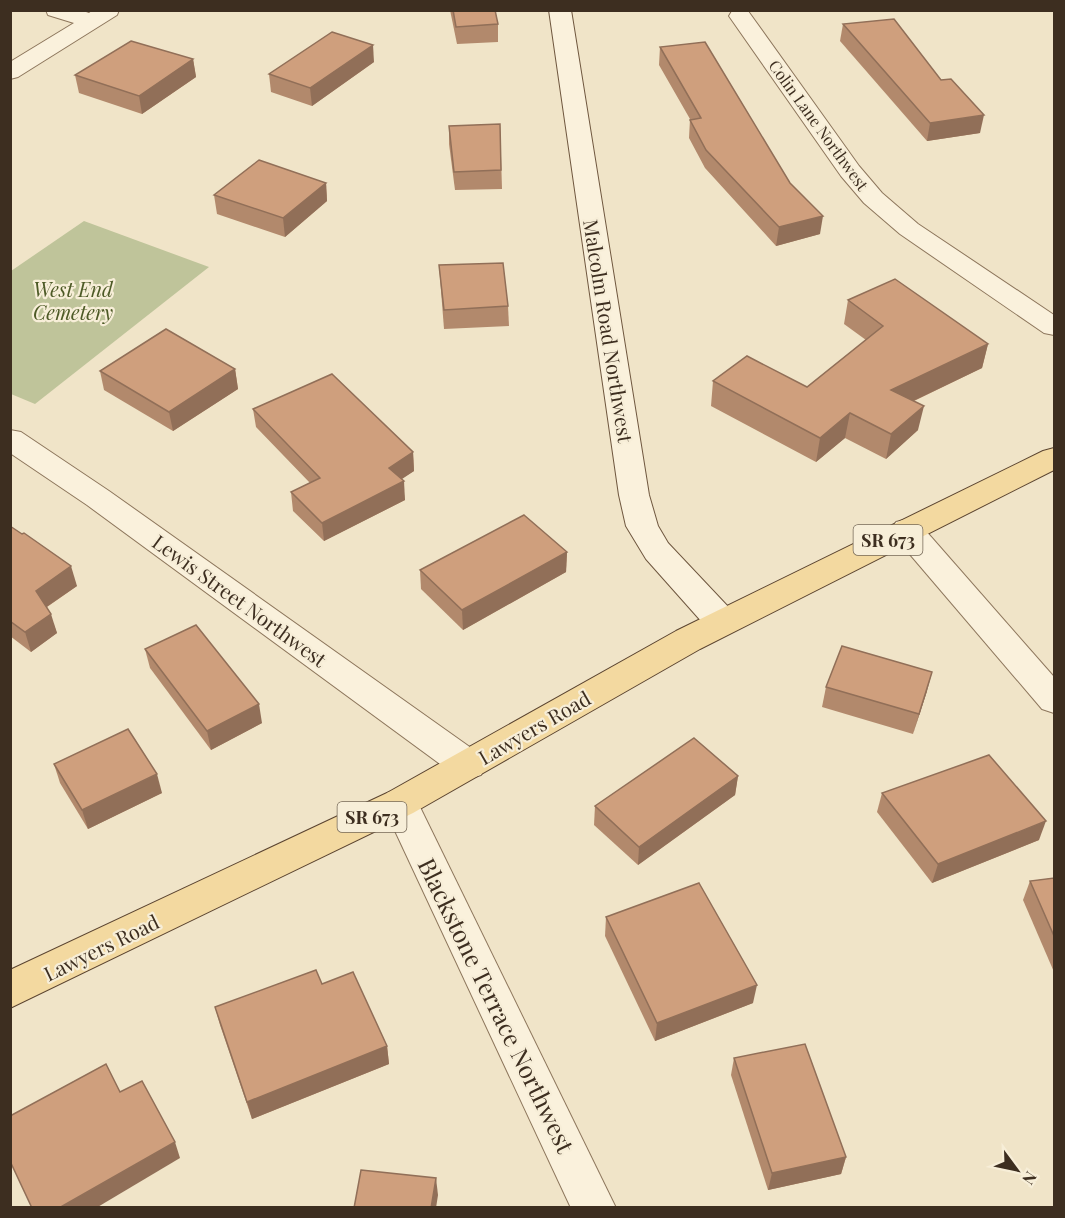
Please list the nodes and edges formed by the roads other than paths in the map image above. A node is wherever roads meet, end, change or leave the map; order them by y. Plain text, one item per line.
1 (56, 10) edge
2 (560, 10) edge
3 (100, 16) edge
4 (740, 16) dead end
5 (10, 72) edge
6 (1054, 327) edge
7 (10, 439) edge
8 (1054, 458) edge
9 (907, 530) junction
10 (722, 622) junction
11 (1054, 700) edge
12 (468, 765) junction
13 (400, 803) junction
14 (10, 990) edge
15 (594, 1208) edge

1 - 3 street
2 - 10 street, Malcolm Road Northwest
3 - 5 street
4 - 6 street, Colin Lane Northwest
7 - 12 street, Lewis Street Northwest
8 - 9 main road, Lawyers Road / SR 673
9 - 10 main road, Lawyers Road / SR 673
9 - 11 street
10 - 12 main road, Lawyers Road / SR 673
12 - 13 main road, Lawyers Road / SR 673
13 - 14 main road, Lawyers Road / SR 673
13 - 15 street, Blackstone Terrace Northwest

